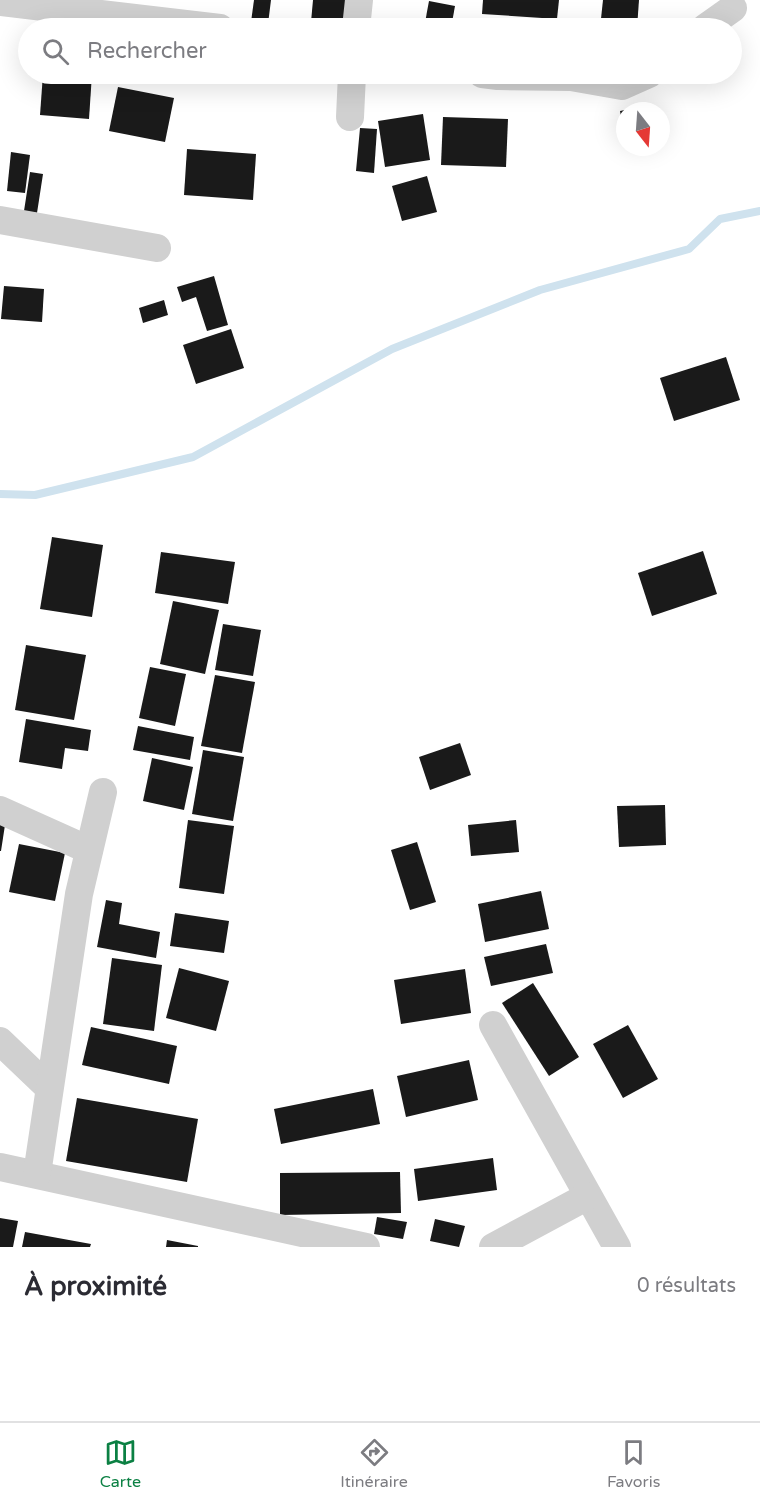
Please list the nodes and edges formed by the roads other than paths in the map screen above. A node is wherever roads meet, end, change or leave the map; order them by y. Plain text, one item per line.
1 (359, 0) edge
2 (0, 2) edge
3 (733, 8) dead end
4 (135, 18) edge
5 (357, 18) edge
6 (719, 18) edge
7 (352, 84) edge
8 (611, 84) edge
9 (626, 84) edge
10 (350, 117) dead end
11 (0, 220) edge
12 (157, 248) dead end
13 (102, 792) dead end
14 (0, 810) edge
15 (89, 850) junction
16 (493, 1025) dead end
17 (0, 1041) edge
18 (49, 1088) junction
19 (0, 1167) edge
20 (37, 1174) junction
21 (588, 1196) junction
22 (366, 1247) edge
23 (493, 1247) edge
24 (617, 1247) edge

1 - 5 street
2 - 4 street
3 - 6 street
7 - 10 street
8 - 9 street
11 - 12 street
13 - 15 street
14 - 15 street
15 - 18 street
16 - 21 street
17 - 18 street
18 - 20 street
19 - 20 street
20 - 22 street
21 - 23 street
21 - 24 street

